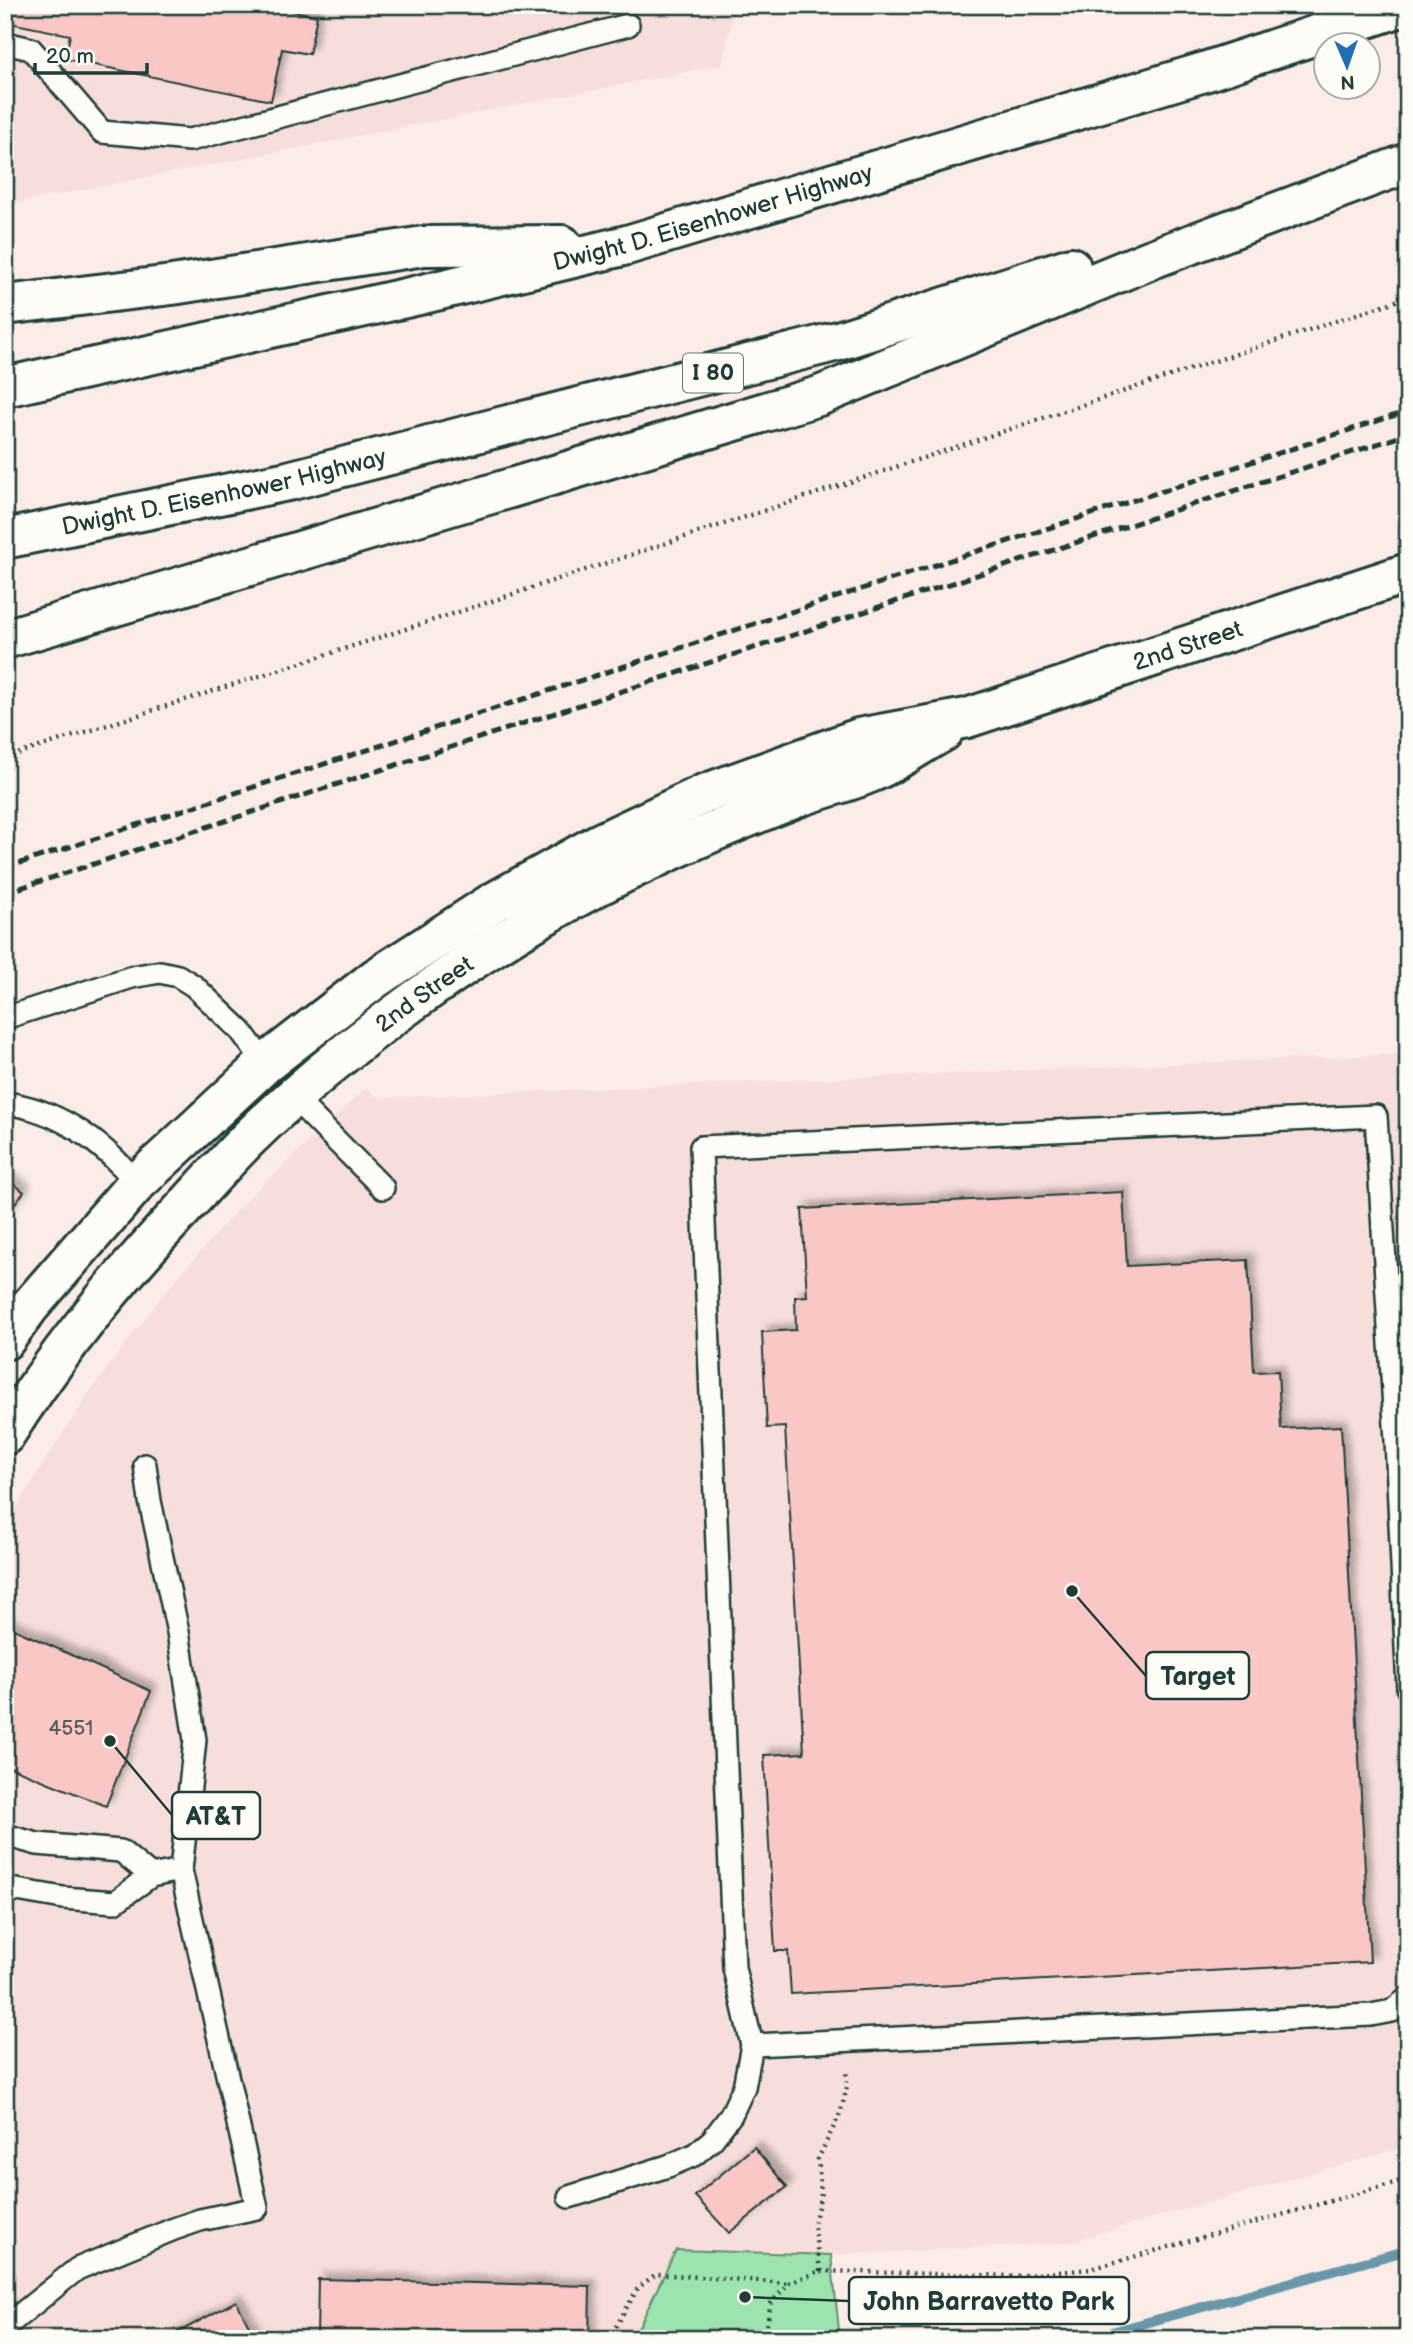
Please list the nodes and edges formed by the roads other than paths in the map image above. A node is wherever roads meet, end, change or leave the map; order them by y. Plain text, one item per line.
1 (1407, 5) edge
2 (628, 25) dead end
3 (5, 43) edge
4 (1408, 162) edge
5 (627, 245) junction
6 (5, 305) edge
7 (5, 387) edge
8 (5, 539) edge
9 (1408, 573) edge
10 (5, 639) edge
11 (967, 718) junction
12 (5, 1018) edge
13 (265, 1064) junction
14 (294, 1098) junction
15 (5, 1103) edge
16 (137, 1183) junction
17 (383, 1188) dead end
18 (5, 1340) edge
19 (5, 1435) edge
20 (145, 1465) dead end
21 (1408, 1689) edge
22 (5, 1835) edge
23 (181, 1870) junction
24 (151, 1876) junction
25 (5, 1888) edge
26 (1408, 1998) edge
27 (752, 2045) junction
28 (569, 2197) dead end
29 (5, 2327) edge

1 - 5 main road, Dwight D. Eisenhower Highway
2 - 3 lane
4 - 8 main road, Dwight D. Eisenhower Highway / I 80
4 - 10 main road
5 - 6 main road
5 - 7 main road, Dwight D. Eisenhower Highway
9 - 11 main road, 2nd Street
11 - 13 main road, 2nd Street
11 - 14 main road, 2nd Street
12 - 13 lane
13 - 16 main road, 2nd Street
14 - 17 lane
14 - 19 main road, 2nd Street
15 - 16 lane
16 - 18 main road, 2nd Street
20 - 23 lane
21 - 27 lane
22 - 24 lane
23 - 24 lane
23 - 29 lane
24 - 25 lane
26 - 27 lane
27 - 28 lane

